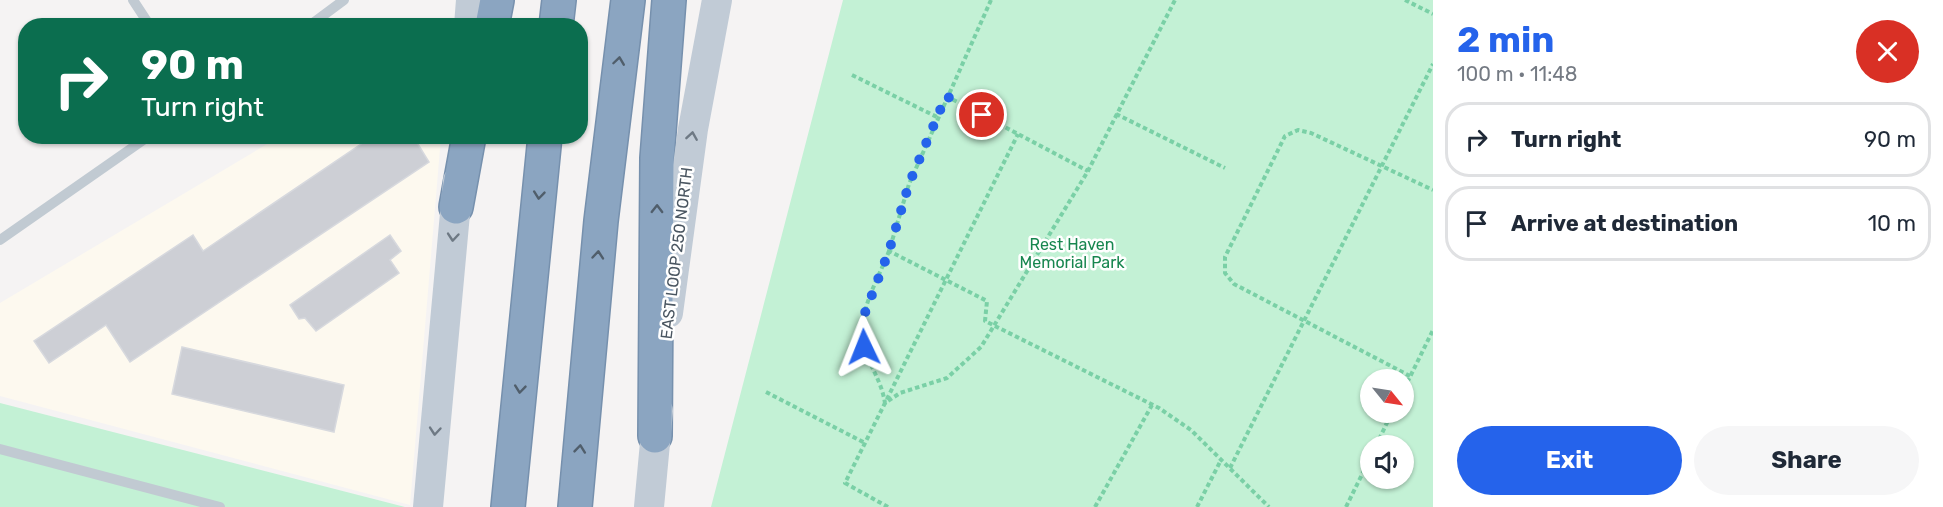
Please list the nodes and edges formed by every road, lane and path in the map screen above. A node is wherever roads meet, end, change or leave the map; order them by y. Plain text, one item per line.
1 (133, 0) edge
2 (344, 0) edge
3 (471, 0) edge
4 (497, 0) edge
5 (559, 0) edge
6 (628, 0) edge
7 (669, 0) edge
8 (717, 0) edge
9 (991, 0) edge
10 (1175, 0) edge
11 (1406, 0) edge
12 (1433, 14) edge
13 (145, 18) edge
14 (320, 18) edge
15 (470, 18) edge
16 (494, 18) edge
17 (557, 18) edge
18 (1433, 64) edge
19 (852, 75) dead end
20 (946, 96) junction
21 (1116, 114) junction
22 (938, 117) junction
23 (1017, 134) junction
24 (138, 144) edge
25 (460, 144) edge
26 (468, 144) edge
27 (544, 144) edge
28 (1382, 166) junction
29 (1225, 168) dead end
30 (1088, 171) junction
31 (1433, 190) edge
32 (456, 207) junction
33 (0, 240) edge
34 (889, 251) junction
35 (945, 279) junction
36 (1303, 321) junction
37 (994, 325) junction
38 (1433, 330) edge
39 (1396, 369) edge
40 (1414, 369) edge
41 (766, 392) dead end
42 (885, 403) junction
43 (1152, 405) junction
44 (655, 436) junction
45 (865, 443) junction
46 (0, 449) edge
47 (1221, 460) junction
48 (1230, 468) junction
49 (1360, 478) edge
50 (220, 507) edge
51 (428, 507) edge
52 (508, 507) edge
53 (575, 507) edge
54 (649, 507) edge
55 (888, 507) edge
56 (1095, 507) edge
57 (1197, 507) edge
58 (1269, 507) edge
59 (1346, 507) edge

1 - 13 lane
2 - 14 lane
3 - 15 main road
4 - 16 highway
5 - 17 highway
53 -> 6 highway
44 -> 7 highway
44 -> 8 main road, EAST LOOP 250 NORTH
9 - 20 path
10 - 21 path
11 - 12 path
18 - 28 path
19 - 22 path
20 - 22 path
20 - 23 path
21 - 29 path
21 - 30 path
22 - 34 path
23 - 30 path
23 - 35 path
24 - 33 lane
25 - 32 main road
26 - 32 highway
27 -> 52 highway
28 - 31 path
28 - 36 path
28 - 36 path
30 - 37 path
32 -> 51 main road
34 - 35 path
34 - 42 path
35 - 37 path
35 - 42 path
36 - 39 path
36 - 48 path
37 - 42 path
37 - 43 path
38 - 40 path
41 - 45 path
42 - 45 path
43 - 47 path
43 - 56 path
44 - 54 main road, EAST LOOP 250 NORTH
45 - 55 path
46 - 50 lane
47 - 48 path
47 - 57 path
48 - 58 path
49 - 59 path

